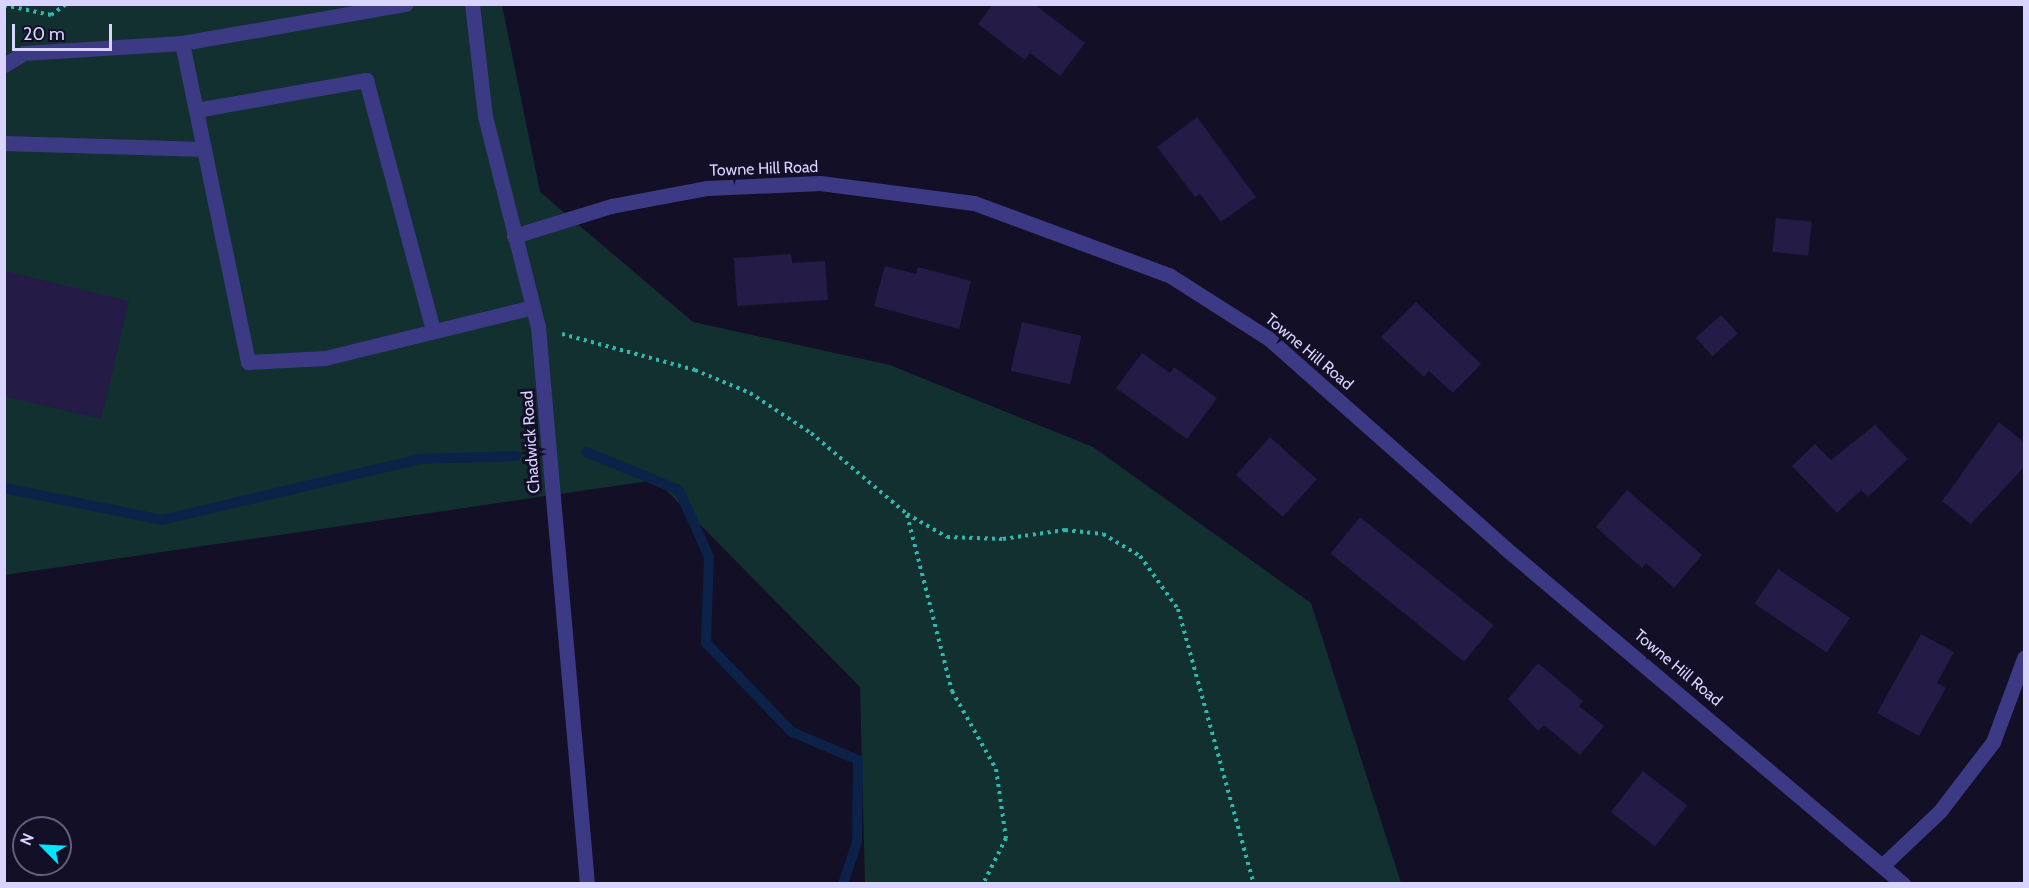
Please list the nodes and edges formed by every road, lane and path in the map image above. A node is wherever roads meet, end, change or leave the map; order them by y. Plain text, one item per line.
1 (66, 4) edge
2 (406, 4) edge
3 (471, 4) edge
4 (4, 5) edge
5 (182, 43) junction
6 (4, 65) edge
7 (196, 110) junction
8 (4, 143) edge
9 (204, 149) junction
10 (514, 236) junction
11 (533, 307) junction
12 (538, 327) junction
13 (433, 330) junction
14 (907, 514) junction
15 (2025, 658) edge
16 (1884, 864) junction
17 (587, 884) edge
18 (983, 884) edge
19 (1254, 884) edge
20 (1903, 884) edge

1 - 4 path
2 - 5 street
3 - 10 street, Chadwick Road
5 - 6 street
5 - 7 street
7 - 9 street
7 - 13 street
8 - 9 street
9 - 13 street
10 - 11 street, Chadwick Road
10 - 16 street, Towne Hill Road
11 - 12 street, Chadwick Road
11 - 13 street
12 - 14 path
12 - 17 street, Chadwick Road
14 - 18 path
14 - 19 path
15 - 16 street
16 - 20 street, Towne Hill Road

